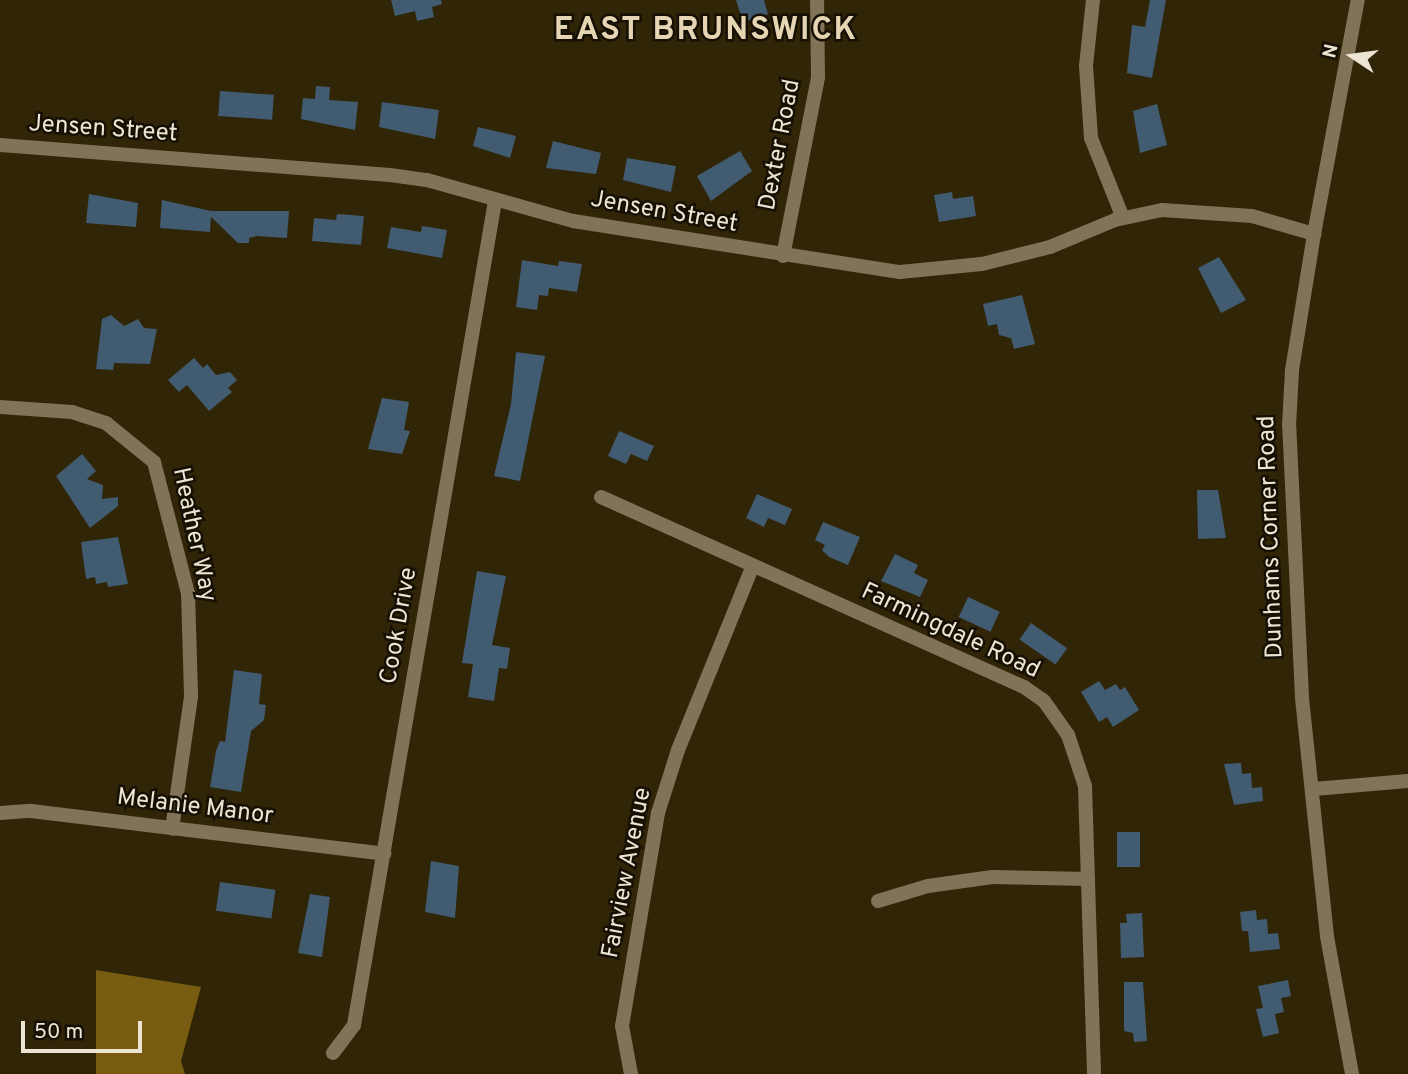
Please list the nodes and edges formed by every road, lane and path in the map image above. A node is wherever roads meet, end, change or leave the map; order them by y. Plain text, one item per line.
1 (817, 0) edge
2 (1093, 0) edge
3 (1358, 0) edge
4 (0, 145) edge
5 (495, 201) junction
6 (1123, 218) junction
7 (1314, 233) junction
8 (783, 256) junction
9 (0, 407) edge
10 (601, 497) dead end
11 (752, 568) junction
12 (1408, 781) edge
13 (1314, 789) junction
14 (0, 813) edge
15 (172, 829) junction
16 (384, 854) junction
17 (1088, 879) junction
18 (878, 901) dead end
19 (333, 1053) dead end
20 (631, 1074) edge
21 (1094, 1074) edge
22 (1352, 1074) edge

1 - 8 street, Dexter Road
2 - 6 street
3 - 7 street, Dunhams Corner Road
4 - 5 street, Jensen Street
5 - 8 street, Jensen Street
5 - 16 street, Cook Drive
6 - 7 street, Jensen Street
6 - 8 street, Jensen Street
7 - 13 street, Dunhams Corner Road
9 - 15 street, Heather Way
10 - 11 street, Farmingdale Road
11 - 17 street, Farmingdale Road
11 - 20 street, Fairview Avenue
12 - 13 street
13 - 22 street, Dunhams Corner Road
14 - 15 street, Melanie Manor
15 - 16 street, Melanie Manor
16 - 19 street, Cook Drive
17 - 18 street
17 - 21 street, Farmingdale Road

